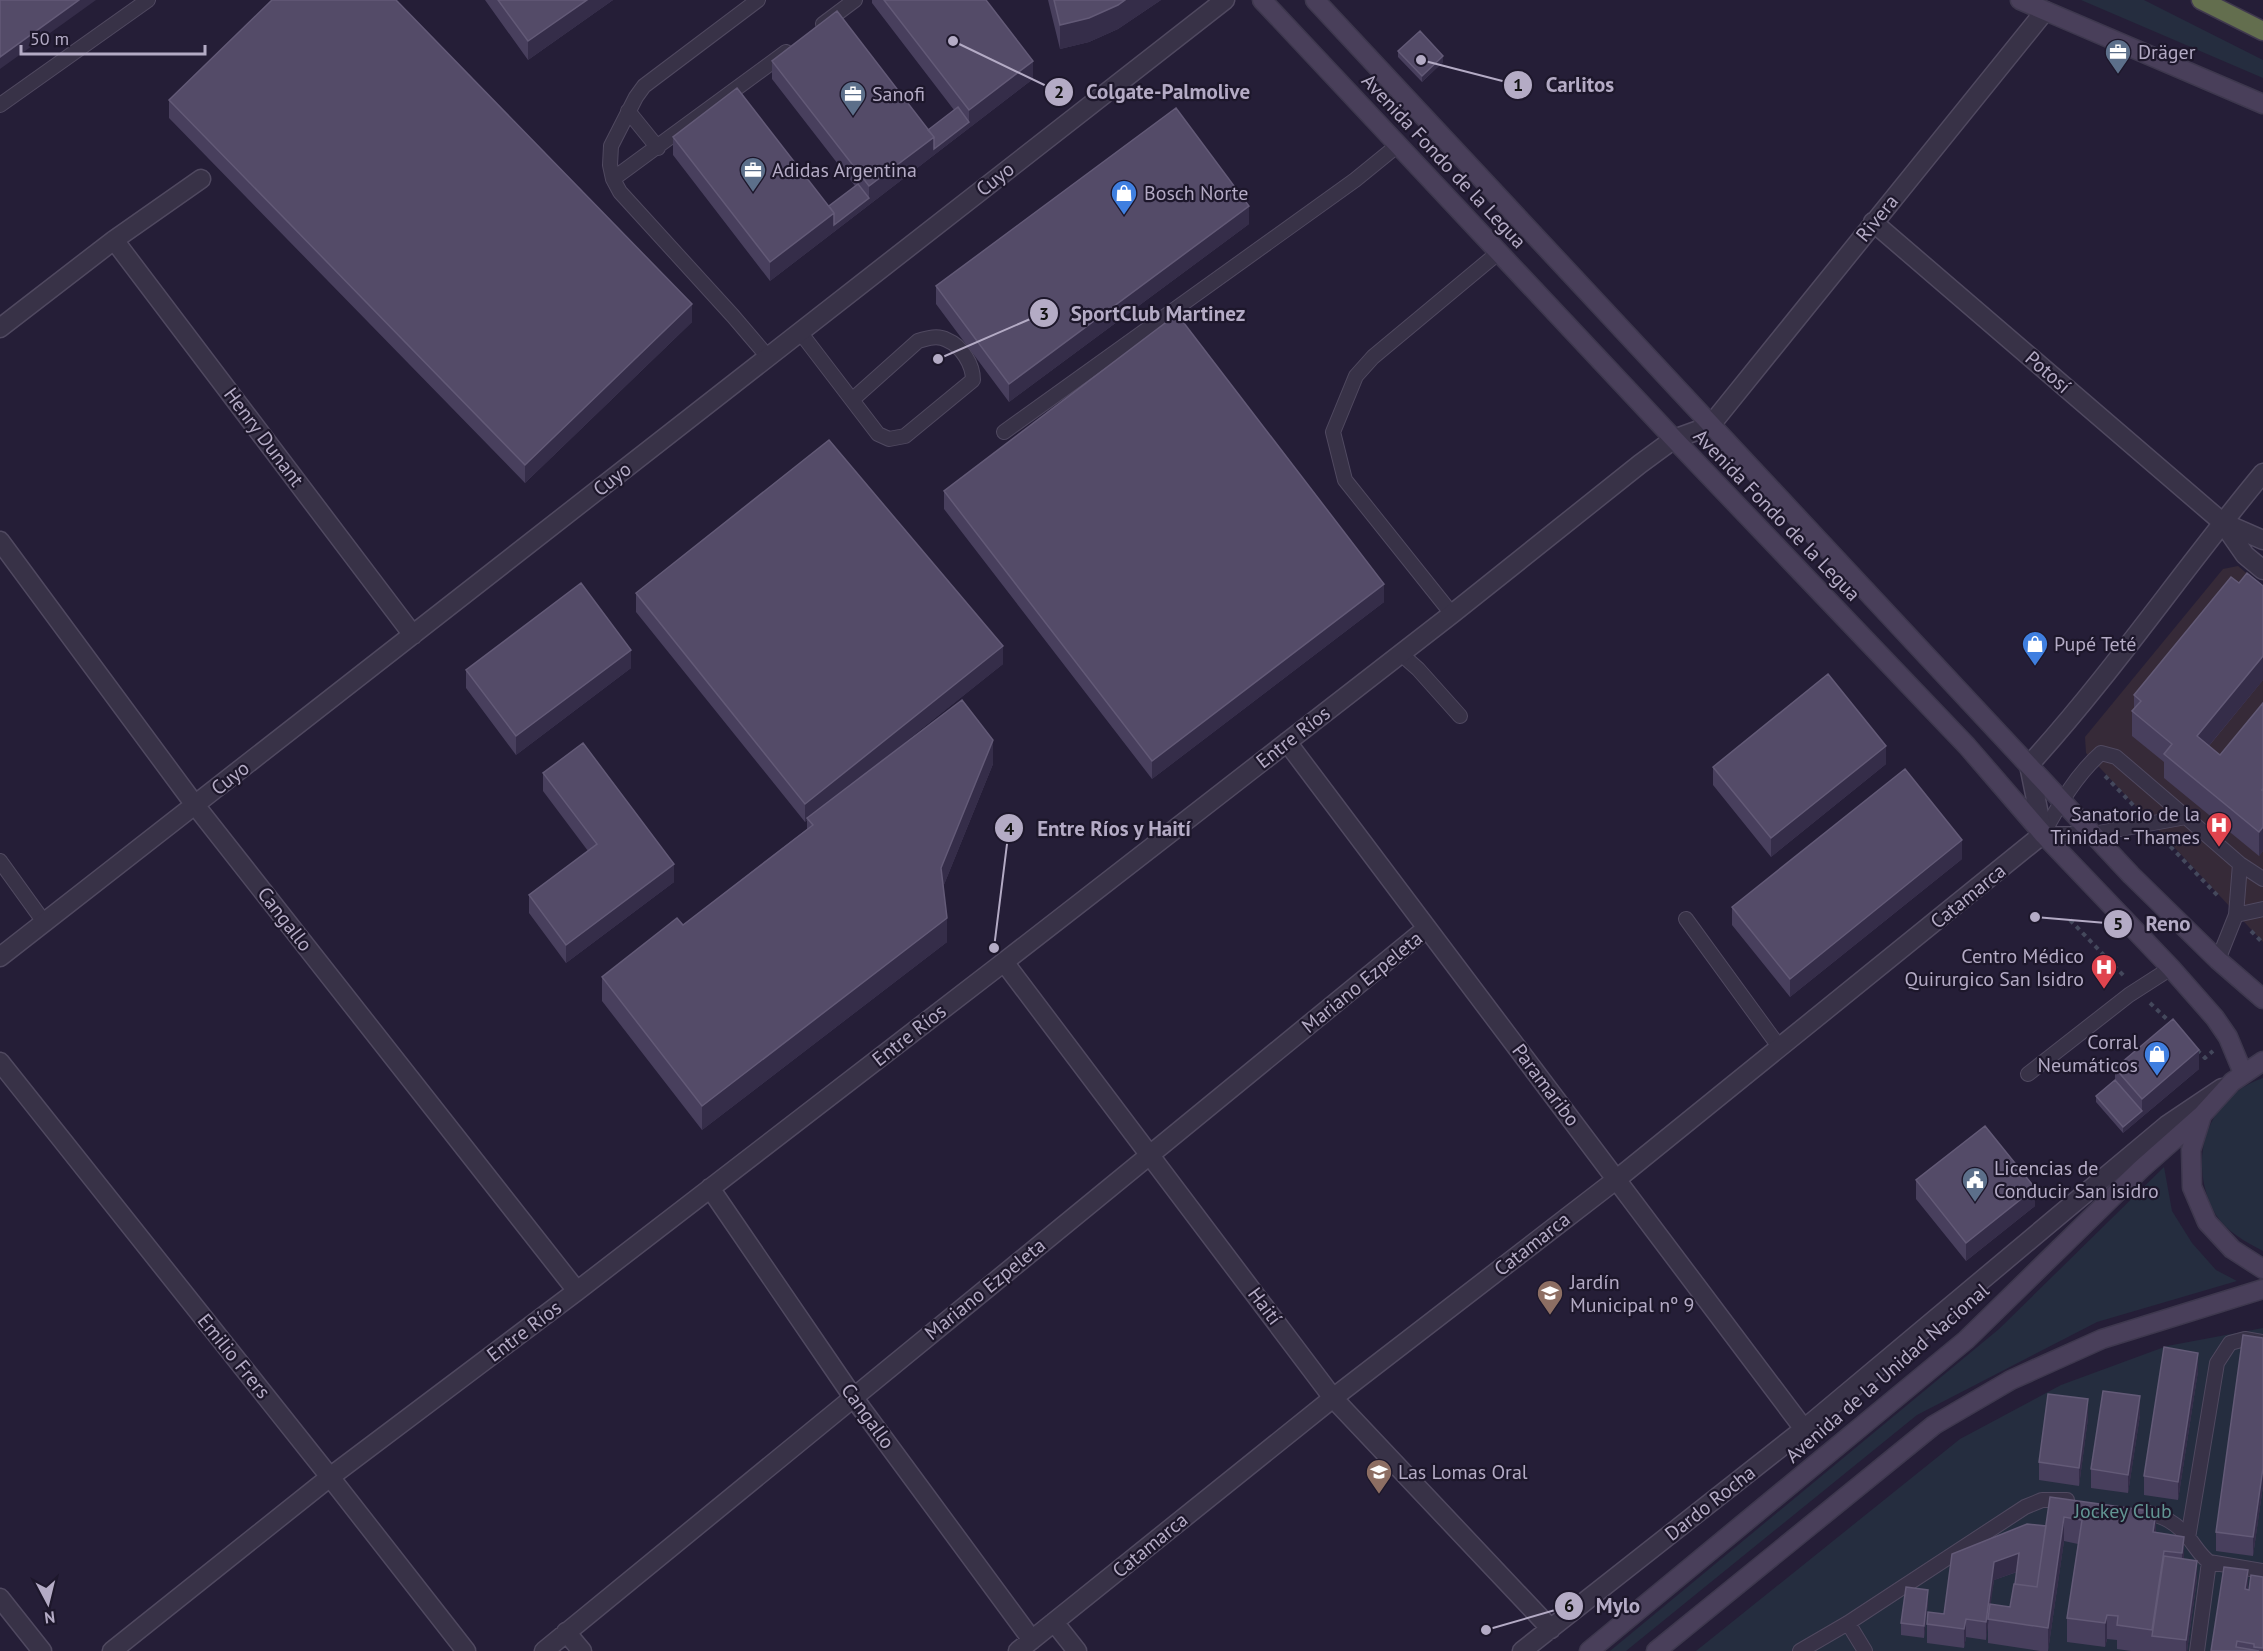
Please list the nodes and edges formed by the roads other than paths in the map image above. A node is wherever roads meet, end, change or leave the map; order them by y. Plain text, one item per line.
1 (148, 0) edge
2 (758, 0) edge
3 (855, 0) edge
4 (1225, 0) edge
5 (1262, 0) edge
6 (1315, 0) edge
7 (2020, 0) edge
8 (2201, 0) edge
9 (2045, 11) junction
10 (816, 29) edge
11 (2263, 31) edge
12 (797, 43) edge
13 (2263, 104) edge
14 (0, 105) edge
15 (628, 111) junction
16 (1398, 145) junction
17 (658, 148) junction
18 (201, 179) dead end
19 (613, 179) junction
20 (1873, 222) junction
21 (114, 240) junction
22 (1499, 252) junction
23 (2, 322) edge
24 (800, 332) junction
25 (768, 357) junction
26 (852, 400) junction
27 (1710, 426) junction
28 (1004, 432) dead end
29 (1674, 439) junction
30 (2263, 473) edge
31 (2222, 522) junction
32 (2263, 540) edge
33 (0, 541) edge
34 (2263, 570) edge
35 (1452, 614) junction
36 (413, 635) junction
37 (1401, 654) junction
38 (1460, 716) dead end
39 (1287, 742) junction
40 (2029, 765) junction
41 (2062, 800) junction
42 (195, 805) junction
43 (2186, 817) junction
44 (2043, 834) junction
45 (2093, 834) junction
46 (0, 861) edge
47 (2240, 864) junction
48 (2263, 879) edge
49 (2263, 909) edge
50 (2236, 915) junction
51 (1686, 920) dead end
52 (45, 922) junction
53 (1427, 928) junction
54 (0, 957) edge
55 (2218, 960) junction
56 (1004, 962) junction
57 (2171, 968) junction
58 (2263, 999) edge
59 (1780, 1048) junction
60 (2262, 1060) edge
61 (0, 1062) edge
62 (2028, 1074) dead end
63 (2237, 1078) junction
64 (2202, 1115) junction
65 (1150, 1155) junction
66 (1617, 1179) junction
67 (710, 1188) junction
68 (2263, 1269) edge
69 (2263, 1289) edge
70 (577, 1292) junction
71 (2263, 1342) edge
72 (853, 1397) junction
73 (1333, 1398) junction
74 (1804, 1429) junction
75 (330, 1477) junction
76 (2080, 1502) edge
77 (2123, 1509) edge
78 (2188, 1538) junction
79 (2209, 1562) junction
80 (2263, 1571) edge
81 (0, 1598) edge
82 (1054, 1622) junction
83 (1848, 1623) junction
84 (1551, 1629) junction
85 (567, 1632) junction
86 (1025, 1645) edge
87 (42, 1651) edge
88 (113, 1651) edge
89 (466, 1651) edge
90 (544, 1651) edge
91 (582, 1651) edge
92 (1077, 1651) edge
93 (1522, 1651) edge
94 (1589, 1651) edge
95 (1656, 1651) edge
96 (1800, 1651) edge
97 (1865, 1651) edge
98 (2198, 1651) edge

1 - 14 lane
2 - 15 lane
3 - 10 lane
4 - 24 street, Cuyo
5 - 16 main road, Avenida Fondo de la Legua
6 - 27 main road, Avenida Fondo de la Legua
7 - 9 main road
8 - 11 highway
9 - 13 main road
9 - 20 street, Rivera
12 - 17 lane
15 - 17 lane
15 - 19 lane
16 - 22 main road, Avenida Fondo de la Legua
16 - 28 lane
17 - 19 lane
18 - 21 street
19 - 25 lane
20 - 27 street, Rivera
20 - 31 street, Potosí
21 - 23 street
21 - 36 street, Henry Dunant
22 - 29 main road, Avenida Fondo de la Legua
22 - 35 lane
24 - 25 street, Cuyo
24 - 26 lane
25 - 36 street, Cuyo
26 - 26 lane
27 - 29 street, Entre Ríos
27 - 40 main road, Avenida Fondo de la Legua
29 - 35 street, Entre Ríos
29 - 44 main road, Avenida Fondo de la Legua
30 - 31 street
31 - 32 street, Potosí
31 - 34 street, Potosí
31 - 40 street
33 - 42 street, Cangallo
35 - 37 street, Entre Ríos
36 - 42 street, Cuyo
37 - 38 lane
37 - 39 street, Entre Ríos
39 - 53 street, Paramaribo
39 - 56 street, Entre Ríos
40 - 41 main road, Avenida Fondo de la Legua
40 - 44 street
41 - 43 lane
41 - 44 lane
41 - 45 main road, Avenida Fondo de la Legua
42 - 52 street, Cuyo
42 - 70 street, Cangallo
43 - 45 lane
43 - 47 lane
44 - 45 lane
44 - 57 main road, Avenida Fondo de la Legua
44 - 59 street, Catamarca
45 - 55 main road, Avenida Fondo de la Legua
46 - 52 lane
47 - 48 lane
47 - 50 lane
49 - 50 lane
50 - 55 lane
51 - 59 lane
52 - 54 street, Cuyo
53 - 65 street, Mariano Ezpeleta
53 - 66 street, Paramaribo
55 - 58 main road, Avenida Fondo de la Legua
56 - 65 street, Haití
56 - 67 street, Entre Ríos
57 - 62 lane
57 - 63 main road, Avenida Fondo de la Legua
59 - 66 street, Catamarca
60 - 63 main road, Avenida de la Unidad Nacional
61 - 75 street, Emilio Frers
63 - 64 main road, Avenida de la Unidad Nacional
63 - 74 street, Dardo Rocha
64 - 68 main road
64 - 94 main road, Avenida de la Unidad Nacional
65 - 72 street, Mariano Ezpeleta
65 - 73 street, Haití
66 - 73 street, Catamarca
66 - 74 street, Paramaribo
67 - 70 street, Entre Ríos
67 - 72 street, Cangallo
69 - 95 main road
70 - 75 street, Entre Ríos
71 - 78 lane
72 - 85 street, Mariano Ezpeleta
72 - 86 street, Cangallo
73 - 82 street, Catamarca
73 - 84 street, Haití
74 - 84 street, Dardo Rocha
75 - 88 street, Entre Ríos
75 - 89 street, Emilio Frers
76 - 83 lane
77 - 78 lane
78 - 79 lane
79 - 80 lane
79 - 98 lane
81 - 87 street
82 - 86 street, Catamarca
82 - 92 street
83 - 96 lane
83 - 97 lane
84 - 93 street, Dardo Rocha
85 - 90 street, Mariano Ezpeleta
85 - 91 street

